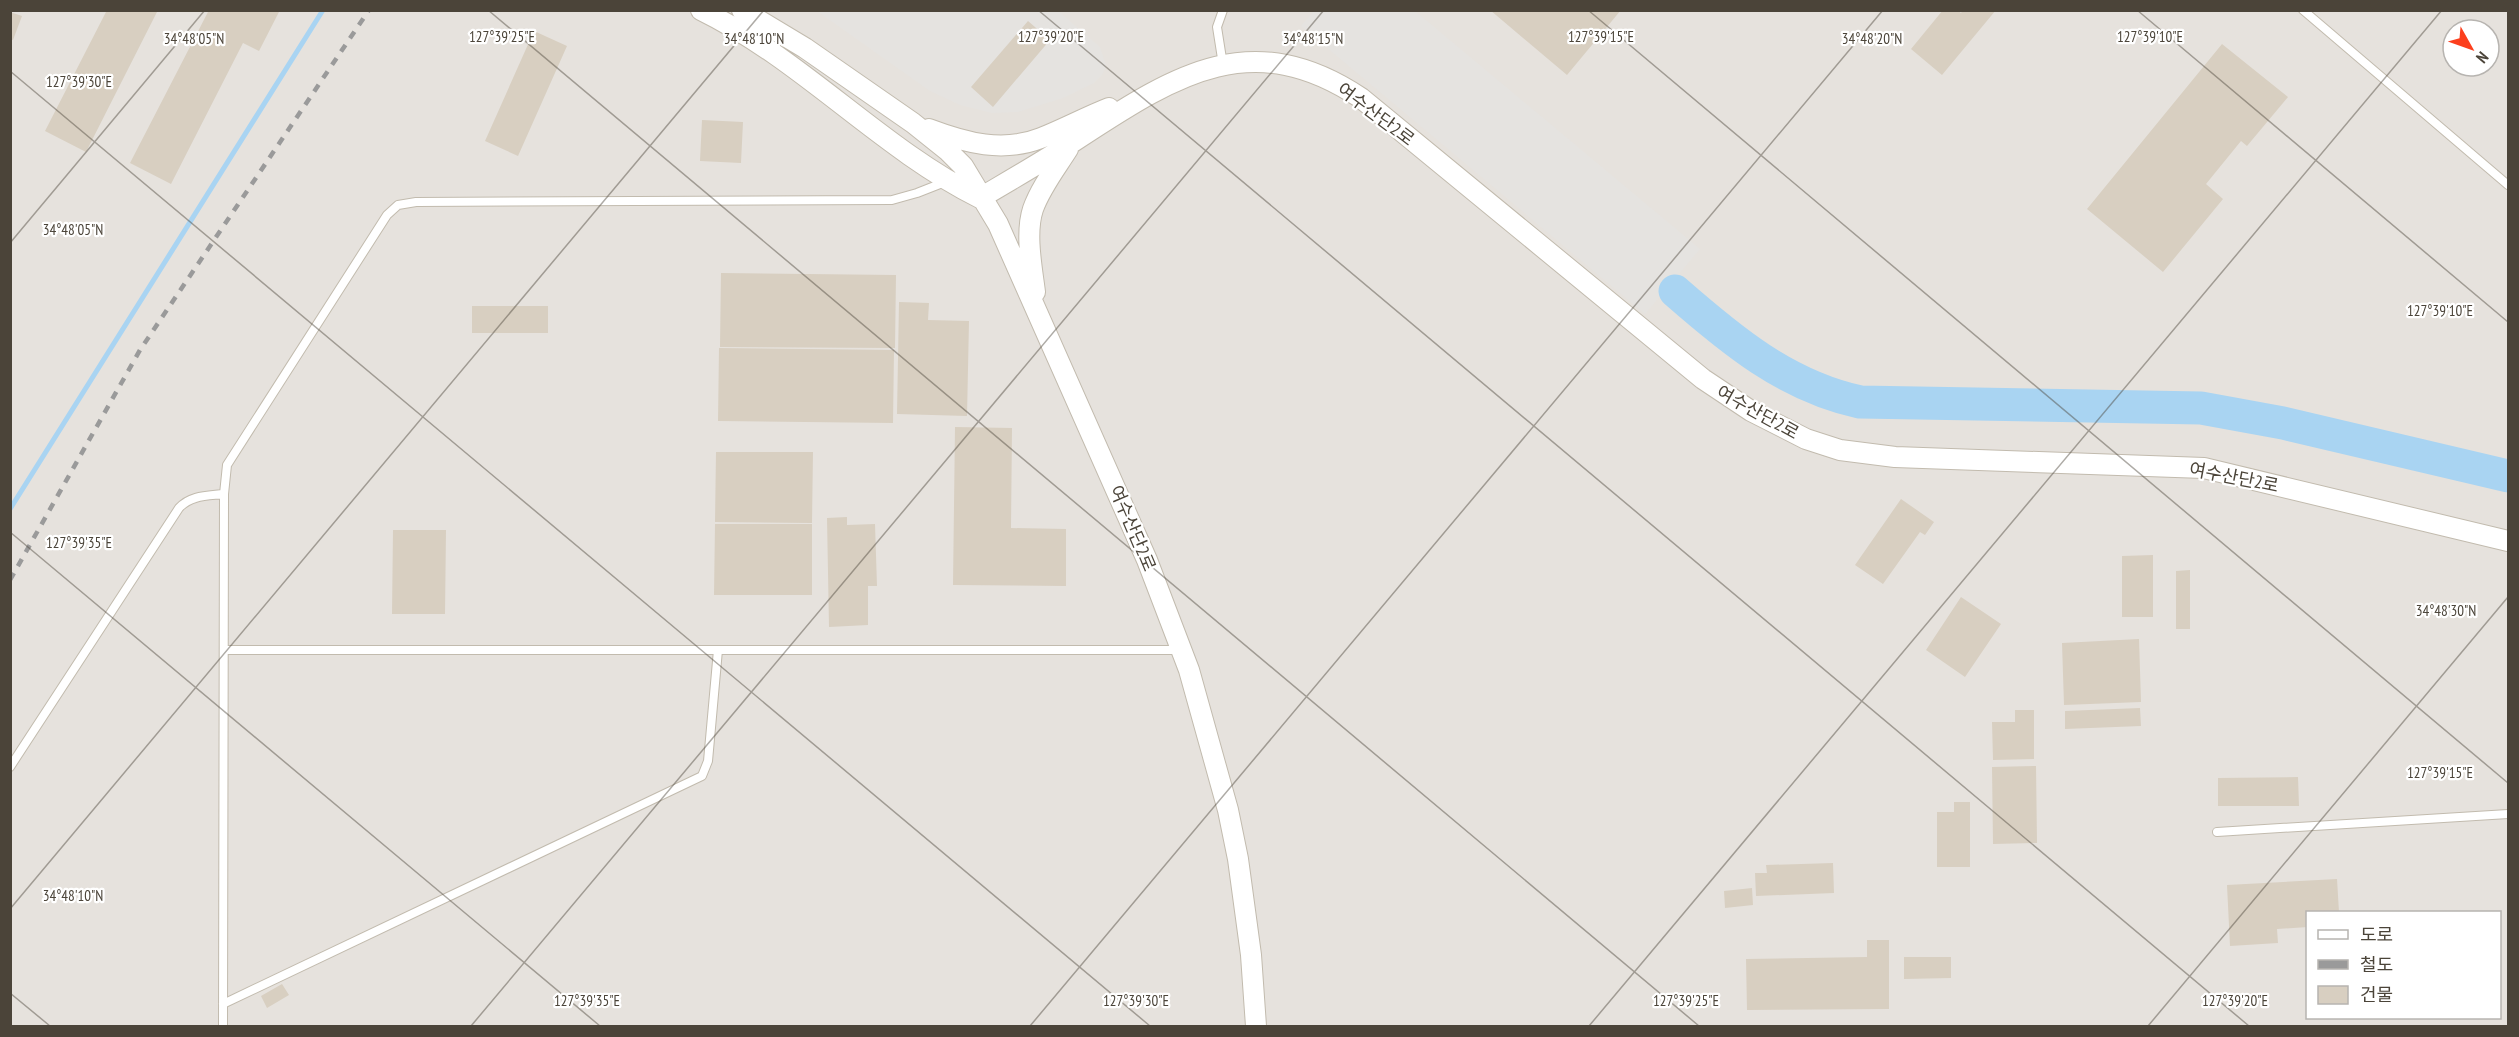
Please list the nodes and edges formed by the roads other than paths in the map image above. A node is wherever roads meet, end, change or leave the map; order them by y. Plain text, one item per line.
1 (701, 10) edge
2 (742, 10) edge
3 (1223, 10) edge
4 (2302, 10) edge
5 (1223, 65) junction
6 (1132, 104) junction
7 (914, 123) junction
8 (1073, 142) junction
9 (947, 181) junction
10 (2508, 184) edge
11 (980, 198) junction
12 (1038, 313) junction
13 (224, 494) junction
14 (2508, 541) edge
15 (224, 650) junction
16 (717, 650) junction
17 (1182, 650) junction
18 (10, 767) edge
19 (2508, 814) edge
20 (2217, 831) dead end
21 (223, 1004) junction
22 (223, 1026) edge
23 (1256, 1026) edge

1 - 9 street
2 - 7 street
3 - 5 lane
4 - 10 lane
5 - 6 street, 여수산단2로
5 - 14 street, 여수산단2로
6 - 7 street
6 - 8 street, 여수산단2로
7 - 11 street
8 - 11 street, 여수산단2로
8 - 12 street
9 - 11 street
9 - 13 lane
11 - 12 street, 여수산단2로
12 - 17 street, 여수산단2로
13 - 15 lane
13 - 18 lane
15 - 16 lane
15 - 21 lane
16 - 17 lane
16 - 21 lane
17 - 23 street, 여수산단2로
19 - 20 lane
21 - 22 lane

